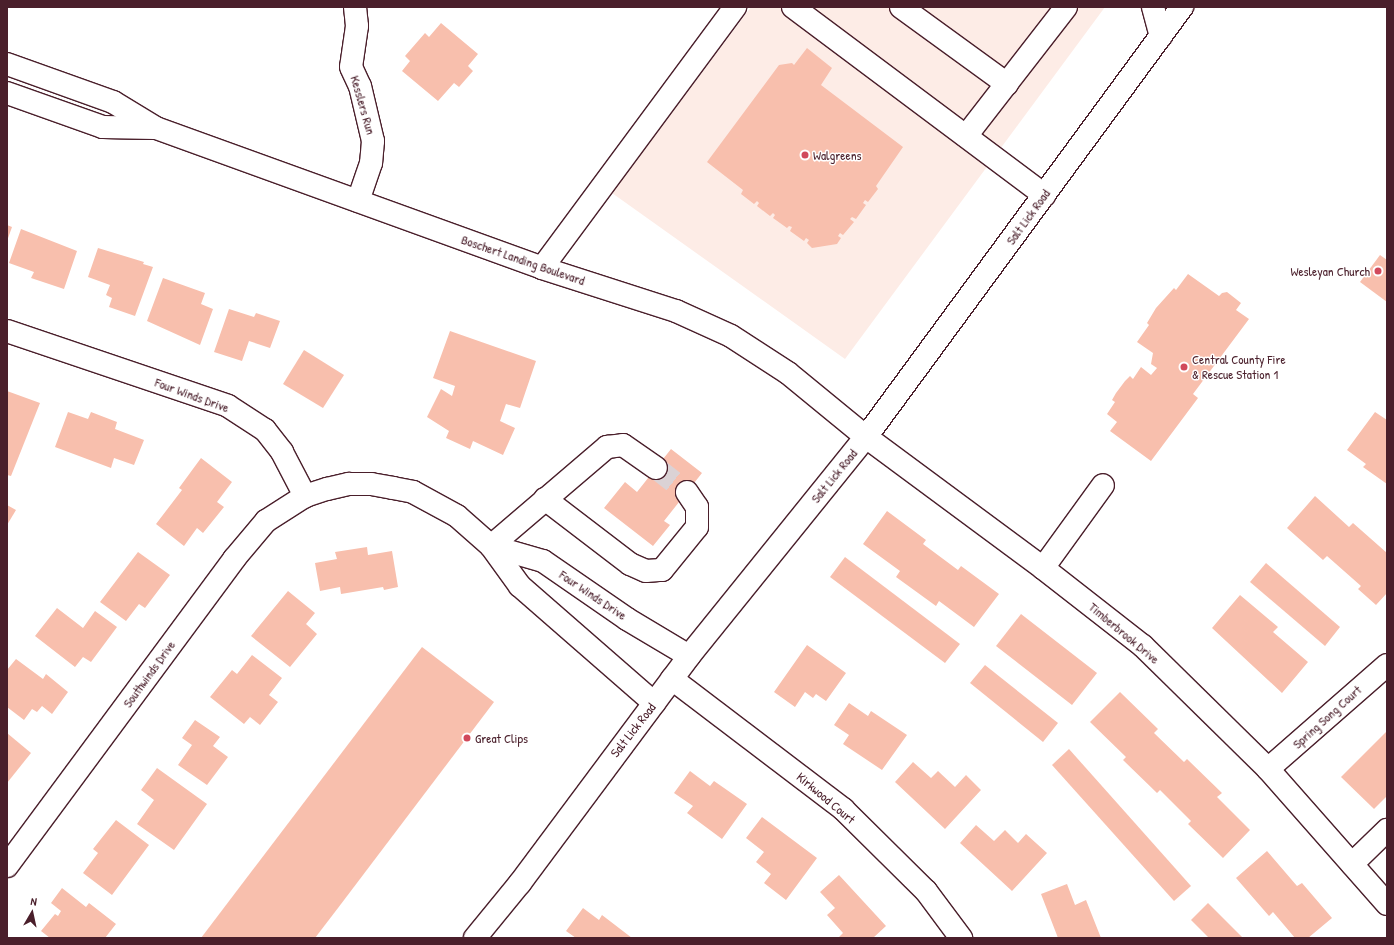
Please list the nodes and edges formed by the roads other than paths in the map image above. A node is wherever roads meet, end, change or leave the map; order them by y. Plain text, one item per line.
1 (735, 7) edge
2 (793, 7) edge
3 (902, 7) edge
4 (1066, 7) edge
5 (1153, 7) edge
6 (1182, 7) edge
7 (357, 8) edge
8 (1161, 36) junction
9 (7, 64) edge
10 (1007, 84) junction
11 (7, 93) edge
12 (156, 128) junction
13 (966, 136) junction
14 (1044, 195) junction
15 (358, 201) junction
16 (542, 268) junction
17 (7, 331) edge
18 (866, 437) junction
19 (656, 468) tunnel mouth
20 (1103, 485) dead end
21 (687, 492) tunnel mouth
22 (305, 496) junction
23 (545, 499) junction
24 (491, 546) junction
25 (1043, 568) junction
26 (689, 656) junction
27 (1387, 665) edge
28 (672, 679) junction
29 (654, 703) junction
30 (1268, 769) junction
31 (1387, 830) edge
32 (1352, 864) junction
33 (7, 866) edge
34 (1387, 904) edge
35 (483, 935) edge
36 (961, 938) edge

1 - 16 street
2 - 13 street
3 - 10 street
4 - 10 street
5 - 8 street
6 - 8 street, Salt Lick Road
7 - 15 street, Kesslers Run
8 - 14 street, Salt Lick Road
9 - 12 street, Boschert Landing Boulevard
10 - 13 street
11 - 12 street, Boschert Landing Boulevard
12 - 15 street, Boschert Landing Boulevard
13 - 14 street
14 - 18 street, Salt Lick Road
15 - 16 street, Boschert Landing Boulevard
16 - 18 street, Boschert Landing Boulevard
17 - 22 street, Four Winds Drive
18 - 25 street, Timberbrook Drive
18 - 26 street, Salt Lick Road
19 - 23 street
20 - 25 street
21 - 23 street
22 - 24 street, Four Winds Drive
22 - 33 street, Southwinds Drive
23 - 24 street
24 - 26 street, Four Winds Drive
24 - 29 street, Four Winds Drive
25 - 30 street, Timberbrook Drive
26 - 28 street, Salt Lick Road
27 - 30 street, Spring Song Court
28 - 29 street, Salt Lick Road
28 - 36 street, Kirkwood Court
29 - 35 street, Salt Lick Road
30 - 32 street, Timberbrook Drive
31 - 32 street
32 - 34 street, Timberbrook Drive

